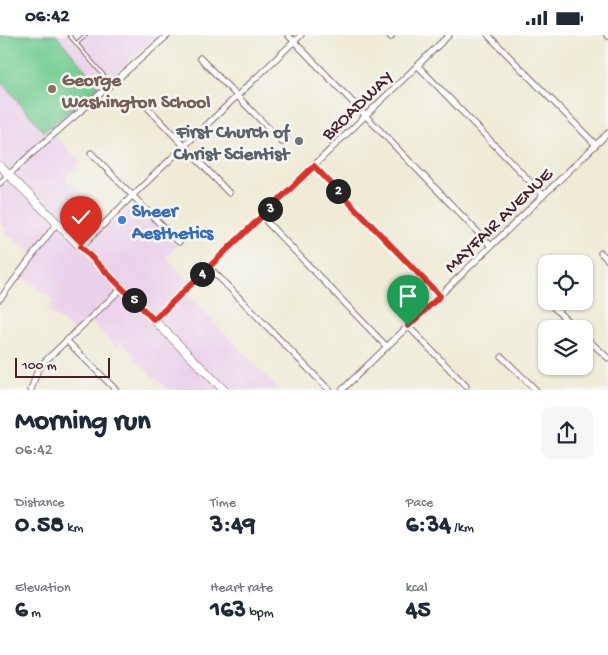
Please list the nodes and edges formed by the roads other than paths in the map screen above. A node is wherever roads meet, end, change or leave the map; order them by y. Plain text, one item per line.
1 (69, 35) edge
2 (86, 35) edge
3 (168, 35) edge
4 (288, 35) edge
5 (301, 35) edge
6 (449, 35) edge
7 (488, 35) edge
8 (294, 41) junction
9 (77, 43) junction
10 (200, 58) dead end
11 (418, 66) junction
12 (111, 84) junction
13 (237, 96) junction
14 (149, 109) dead end
15 (366, 116) junction
16 (608, 133) edge
17 (282, 142) dead end
18 (596, 145) junction
19 (184, 146) junction
20 (91, 153) dead end
21 (0, 166) edge
22 (314, 166) junction
23 (9, 175) junction
24 (0, 183) edge
25 (229, 193) dead end
26 (132, 195) junction
27 (543, 195) junction
28 (262, 217) junction
29 (57, 223) junction
30 (179, 241) dead end
31 (491, 246) junction
32 (81, 247) junction
33 (601, 253) dead end
34 (608, 259) edge
35 (210, 267) junction
36 (122, 288) junction
37 (440, 296) junction
38 (0, 299) edge
39 (556, 310) edge
40 (154, 320) junction
41 (567, 320) edge
42 (408, 326) junction
43 (67, 341) junction
44 (593, 345) edge
45 (387, 347) junction
46 (502, 357) dead end
47 (608, 359) edge
48 (466, 386) dead end
49 (31, 390) edge
50 (116, 390) edge
51 (224, 390) edge
52 (329, 390) edge
53 (342, 390) edge
54 (536, 390) edge

1 - 9 lane
2 - 9 lane
3 - 12 street
4 - 8 street
5 - 8 street
6 - 11 street, BROADWAY
7 - 18 street
8 - 13 street
8 - 15 street
9 - 12 lane
10 - 13 street
11 - 15 street, BROADWAY
11 - 27 street
12 - 23 street
13 - 17 street
13 - 19 street
14 - 19 street
15 - 22 street, BROADWAY
15 - 31 street
16 - 18 street, MAYFAIR AVENUE
18 - 27 street, MAYFAIR AVENUE
19 - 25 street
19 - 26 street
20 - 26 street
21 - 23 main road
22 - 28 street, BROADWAY
22 - 37 street
23 - 24 street
23 - 29 main road
26 - 30 street
26 - 32 street
27 - 31 street, MAYFAIR AVENUE
28 - 35 street, BROADWAY
28 - 45 street
29 - 32 main road
29 - 38 street
31 - 37 street, MAYFAIR AVENUE
32 - 36 main road
33 - 34 street
35 - 40 street, BROADWAY
35 - 52 street
36 - 40 main road
36 - 43 street
37 - 42 street, MAYFAIR AVENUE
39 - 41 street
40 - 51 main road
42 - 45 street, MAYFAIR AVENUE
42 - 48 street
43 - 49 street
43 - 50 street
44 - 47 street
45 - 53 street, MAYFAIR AVENUE
46 - 54 street

